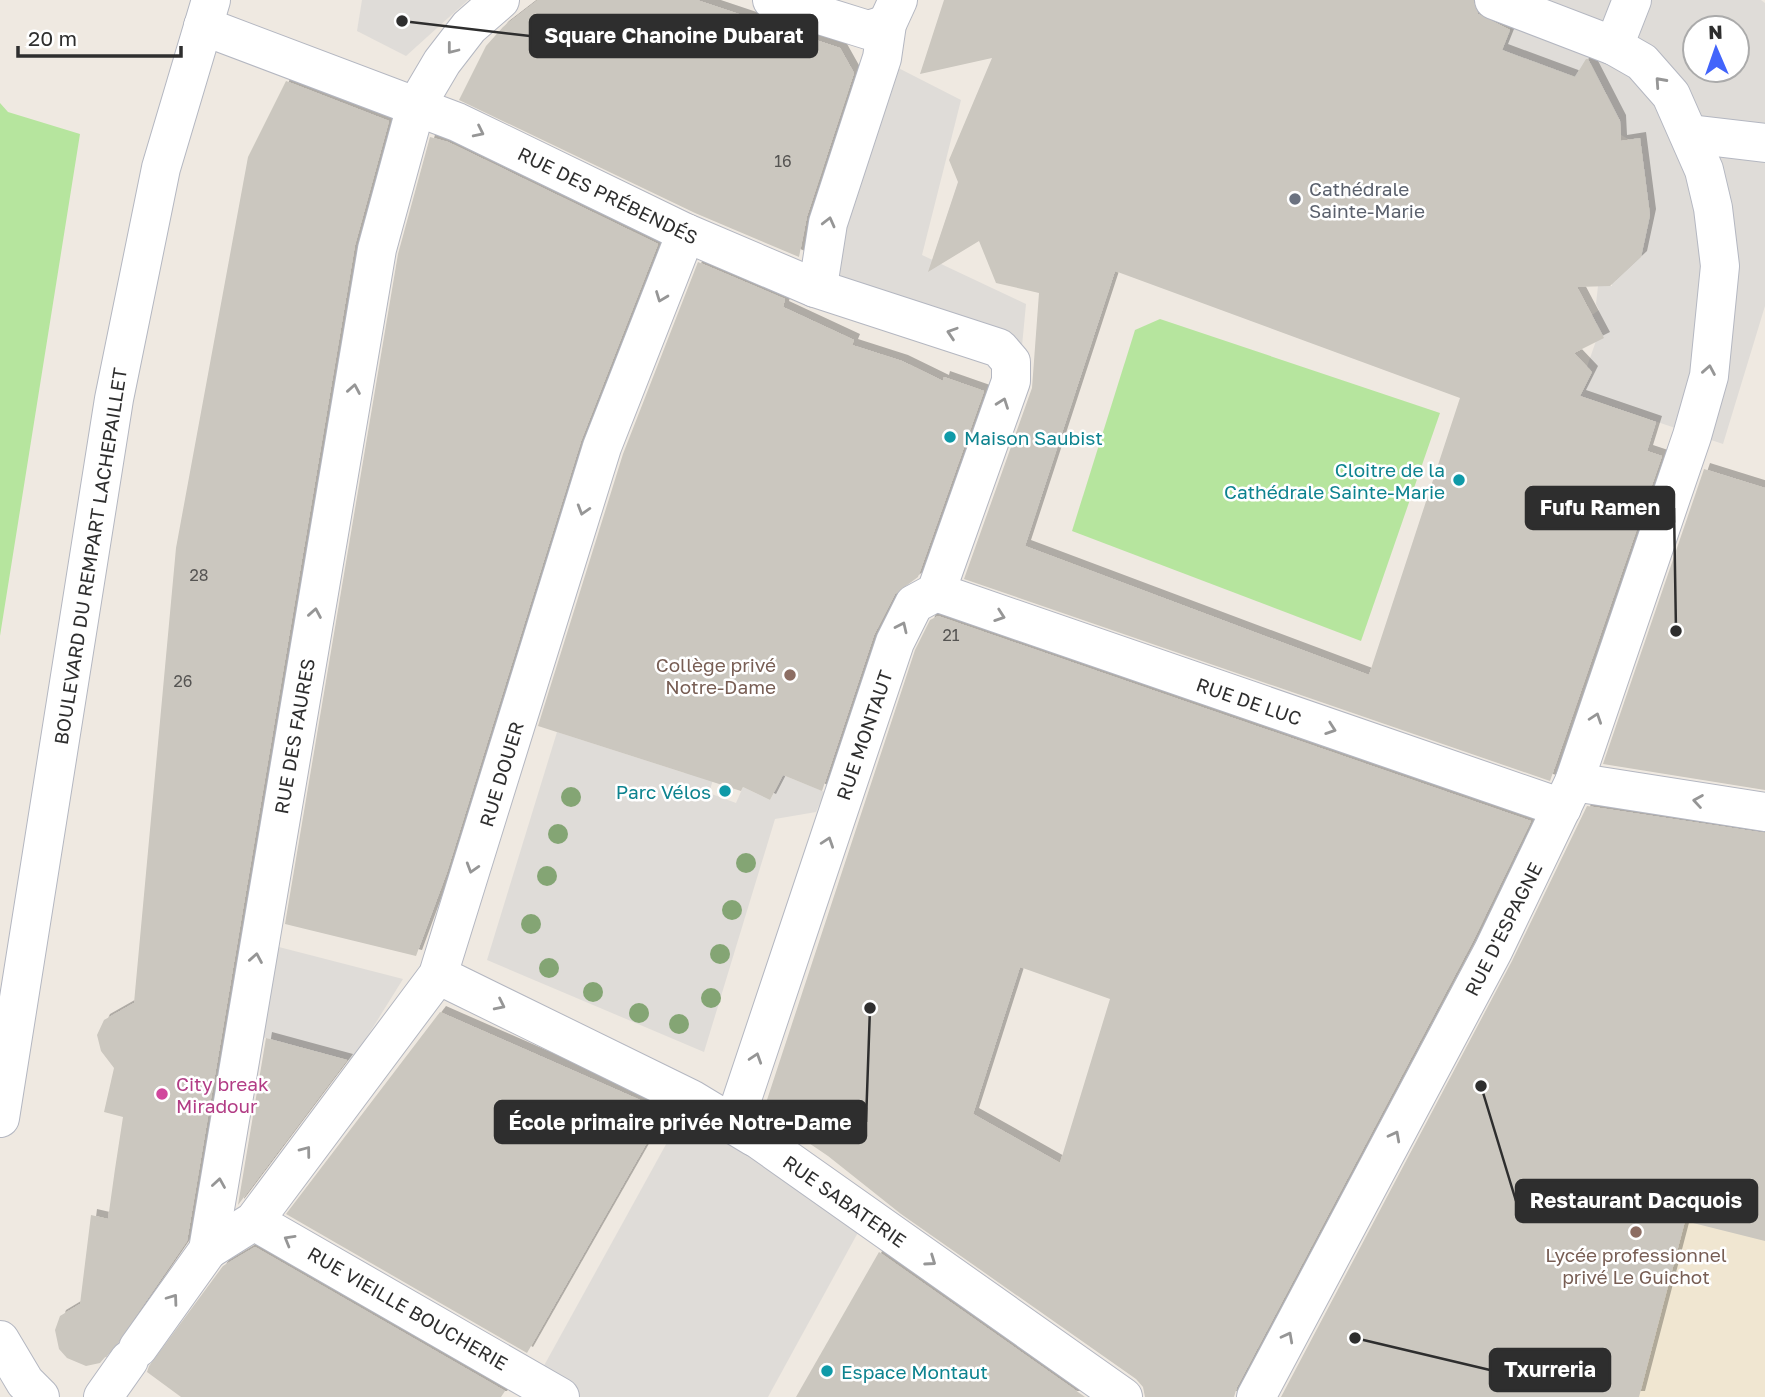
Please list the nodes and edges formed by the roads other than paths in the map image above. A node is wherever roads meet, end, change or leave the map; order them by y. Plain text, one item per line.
1 (500, 0) edge
2 (772, 0) edge
3 (1494, 0) edge
4 (1632, 0) edge
5 (893, 12) edge
6 (207, 13) edge
7 (1614, 46) junction
8 (416, 106) junction
9 (1690, 134) junction
10 (1765, 144) edge
11 (686, 233) junction
12 (815, 288) junction
13 (936, 592) junction
14 (1568, 795) junction
15 (1765, 811) edge
16 (438, 975) junction
17 (0, 1118) edge
18 (744, 1130) junction
19 (254, 1221) junction
20 (208, 1250) junction
21 (0, 1340) edge
22 (40, 1397) edge
23 (103, 1397) edge
24 (560, 1397) edge
25 (1123, 1397) edge
26 (1256, 1397) edge

1 -> 8 street, RUE DES FAURES
2 - 5 street
3 - 7 street, RUE D'ESPAGNE
4 - 7 street
12 -> 5 street
6 - 8 street, RUE DES PRÉBENDÉS
6 - 17 street, BOULEVARD DU REMPART LACHEPAILLET
9 -> 7 street, RUE D'ESPAGNE
8 -> 11 street, RUE DES PRÉBENDÉS
20 -> 8 street, RUE DES FAURES
9 - 10 street
14 -> 9 street, RUE D'ESPAGNE
11 - 12 street, RUE DES PRÉBENDÉS
11 -> 16 street, RUE DOUER
13 -> 12 street, RUE DES PRÉBENDÉS
13 -> 14 street, RUE DE LUC
18 -> 13 street, RUE MONTAUT
15 -> 14 street, RUE DE LUC
26 -> 14 street, RUE D'ESPAGNE
16 -> 18 street, RUE SABATERIE
19 -> 16 street, RUE DOUER
18 -> 25 street, RUE SABATERIE
19 - 20 street, RUE DOUER
24 -> 19 street, RUE VIEILLE BOUCHERIE
23 -> 20 street, RUE DES FAURES
21 - 22 street

